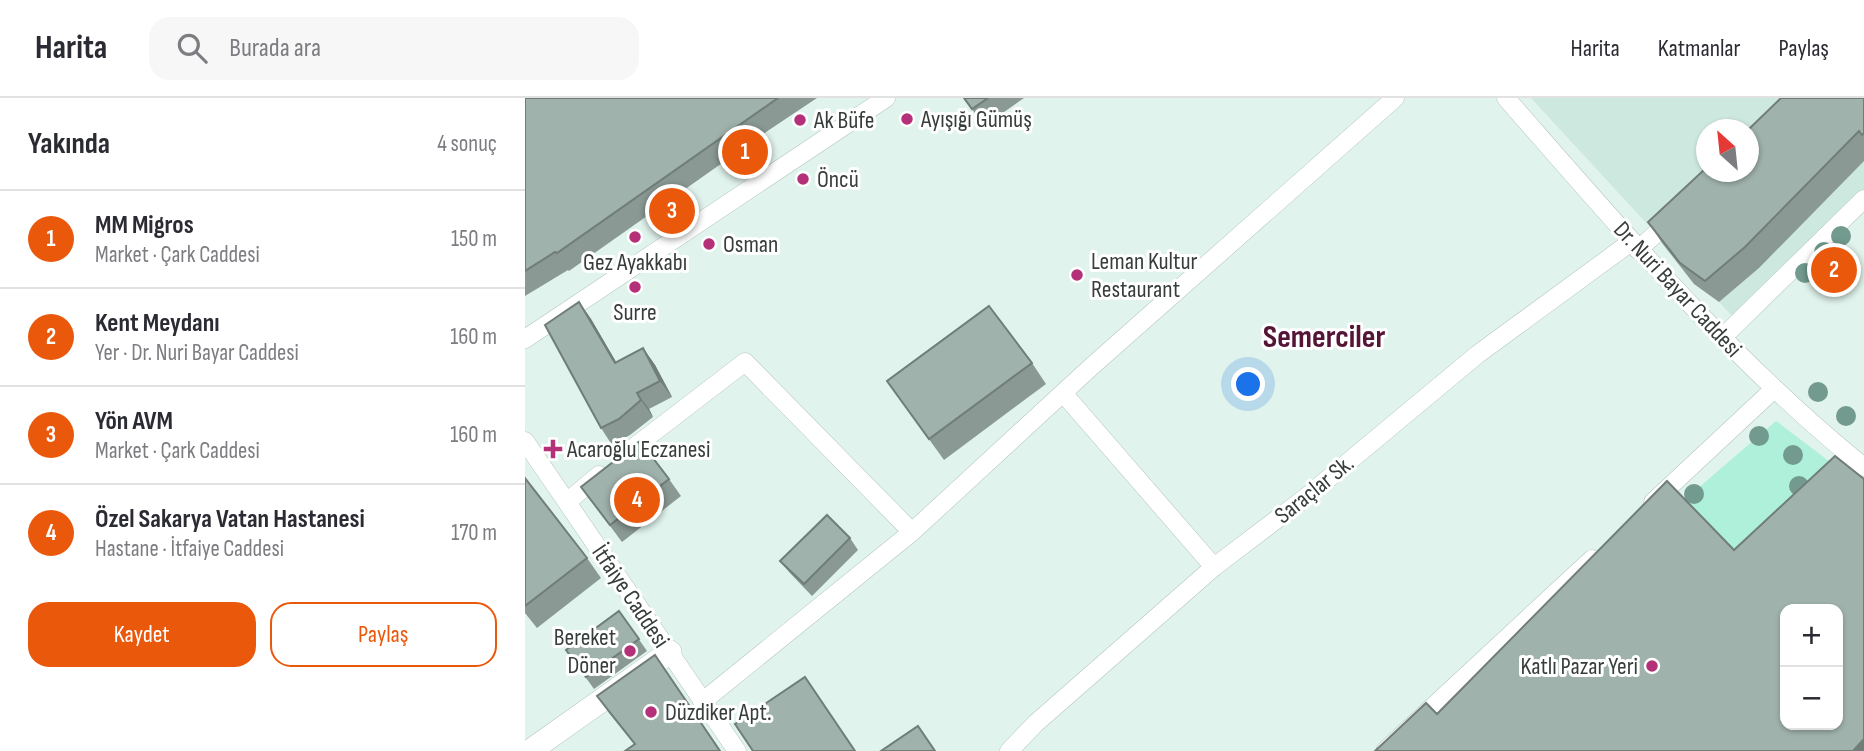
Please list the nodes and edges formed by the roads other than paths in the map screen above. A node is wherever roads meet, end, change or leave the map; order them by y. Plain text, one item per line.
1 (886, 98) edge
2 (1395, 98) edge
3 (1506, 98) edge
4 (1864, 199) edge
5 (1685, 206) edge
6 (1635, 246) junction
7 (1723, 337) junction
8 (525, 339) edge
9 (1773, 390) junction
10 (1063, 393) junction
11 (525, 441) edge
12 (1864, 467) edge
13 (567, 502) junction
14 (1637, 517) edge
15 (912, 532) junction
16 (1607, 545) edge
17 (1214, 567) junction
18 (670, 652) junction
19 (702, 702) junction
20 (530, 751) edge
21 (737, 751) edge
22 (1009, 751) edge
23 (1385, 751) edge

1 - 8 street
2 - 10 street
3 - 6 street, Dr. Nuri Bayar Caddesi
4 - 7 street
5 - 6 street, Saraçlar Sk.
6 - 7 street, Dr. Nuri Bayar Caddesi
6 - 17 street, Saraçlar Sk.
7 - 9 street, Dr. Nuri Bayar Caddesi
9 - 12 street, Dr. Nuri Bayar Caddesi
9 - 14 street
10 - 15 street
10 - 17 street
11 - 13 street, İtfaiye Caddesi
13 - 15 street
13 - 18 street, İtfaiye Caddesi
15 - 19 street
16 - 23 street
17 - 22 street, Saraçlar Sk.
18 - 19 street, İtfaiye Caddesi
18 - 20 street
19 - 21 street, İtfaiye Caddesi

